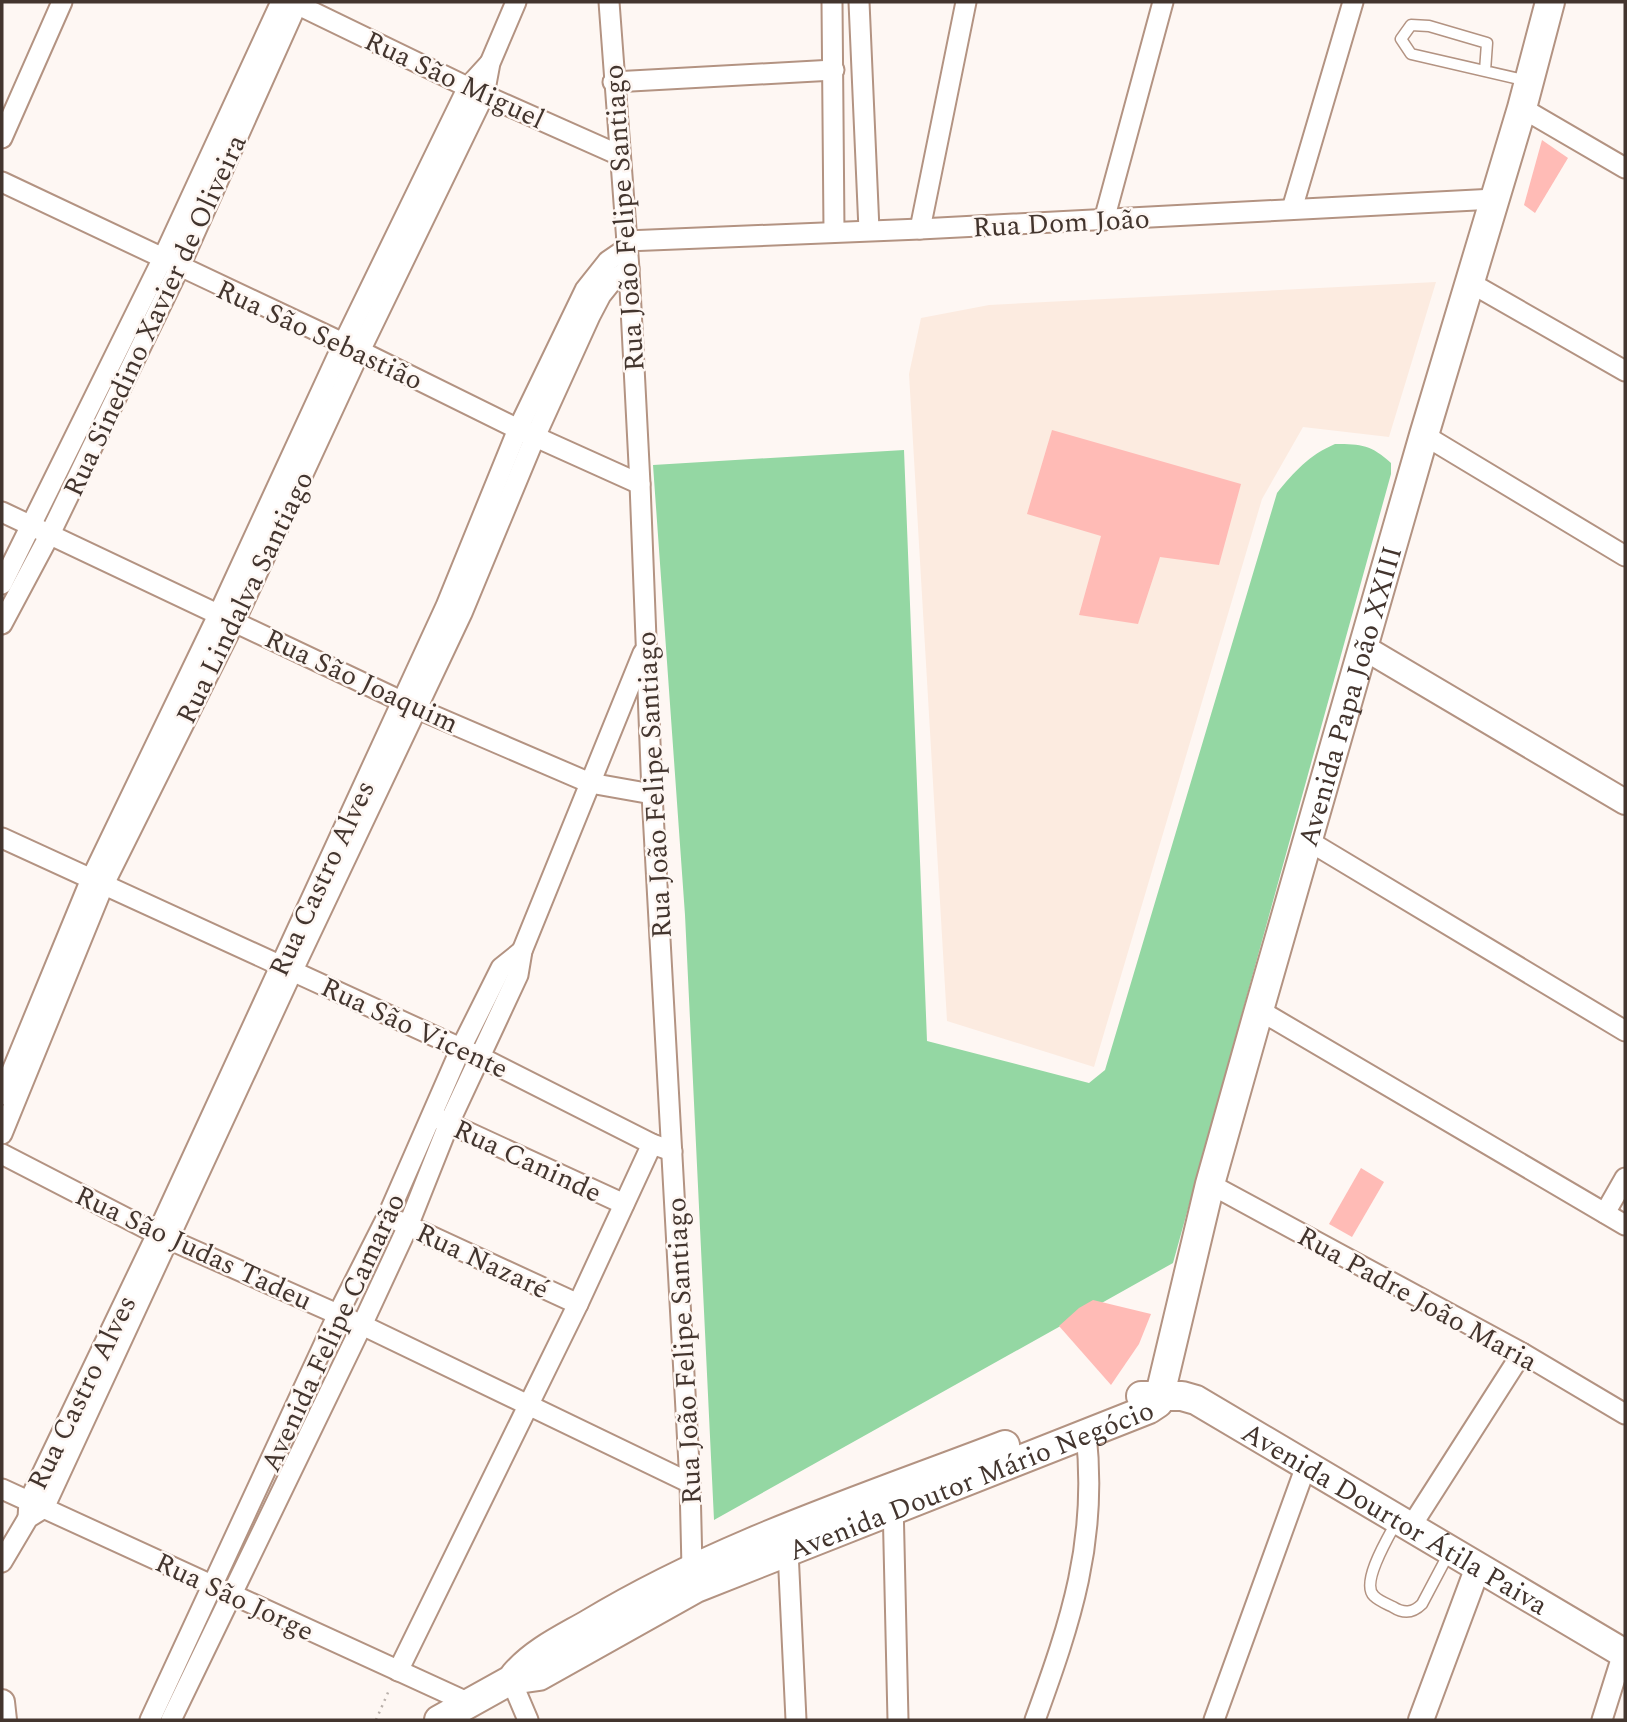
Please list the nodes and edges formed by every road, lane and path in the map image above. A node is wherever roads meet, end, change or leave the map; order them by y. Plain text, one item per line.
1 (62, 2) edge
2 (292, 2) edge
3 (516, 2) edge
4 (609, 2) edge
5 (832, 2) edge
6 (859, 2) edge
7 (966, 2) edge
8 (1163, 2) edge
9 (1353, 2) edge
10 (1550, 2) edge
11 (834, 70) junction
12 (1485, 71) junction
13 (613, 82) junction
14 (476, 91) junction
15 (1526, 95) junction
16 (2, 138) edge
17 (619, 155) junction
18 (1625, 168) edge
19 (2, 182) edge
20 (1495, 200) junction
21 (1292, 209) junction
22 (1104, 220) junction
23 (920, 229) junction
24 (869, 230) junction
25 (834, 231) junction
26 (626, 244) junction
27 (171, 264) junction
28 (629, 269) junction
29 (1469, 282) junction
30 (351, 348) junction
31 (1625, 371) edge
32 (526, 433) junction
33 (1424, 435) junction
34 (640, 484) junction
35 (2, 512) edge
36 (32, 524) junction
37 (50, 534) junction
38 (1625, 555) edge
39 (2, 584) edge
40 (227, 617) junction
41 (2, 624) edge
42 (646, 645) junction
43 (1363, 646) junction
44 (410, 705) junction
45 (590, 783) junction
46 (652, 794) junction
47 (1625, 802) edge
48 (2, 838) edge
49 (1307, 840) junction
50 (98, 881) junction
51 (522, 951) junction
52 (287, 967) junction
53 (1259, 1010) junction
54 (1625, 1031) edge
55 (461, 1048) junction
56 (480, 1057) junction
57 (2, 1095) edge
58 (440, 1120) junction
59 (2, 1135) edge
60 (652, 1143) junction
61 (672, 1151) junction
62 (2, 1154) edge
63 (1625, 1178) edge
64 (1210, 1184) junction
65 (624, 1204) junction
66 (1605, 1213) junction
67 (388, 1215) junction
68 (1625, 1225) edge
69 (408, 1226) junction
70 (164, 1237) junction
71 (578, 1304) junction
72 (338, 1314) junction
73 (362, 1325) junction
74 (1522, 1353) junction
75 (1160, 1395) junction
76 (528, 1407) junction
77 (1625, 1413) edge
78 (1086, 1433) junction
79 (1306, 1466) junction
80 (690, 1483) junction
81 (2, 1489) edge
82 (893, 1500) junction
83 (34, 1509) junction
84 (1404, 1524) junction
85 (788, 1551) junction
86 (1450, 1551) junction
87 (2, 1562) edge
88 (1478, 1567) junction
89 (692, 1568) junction
90 (222, 1590) junction
91 (1624, 1653) edge
92 (398, 1671) junction
93 (511, 1680) junction
94 (2, 1702) edge
95 (469, 1703) junction
96 (4, 1720) edge
97 (150, 1720) edge
98 (171, 1720) edge
99 (376, 1720) edge
100 (439, 1720) edge
101 (527, 1720) edge
102 (796, 1720) edge
103 (898, 1720) edge
104 (1035, 1720) edge
105 (1214, 1720) edge
106 (1421, 1720) edge
107 (1602, 1720) edge

1 - 16 street
2 - 14 street, Rua São Miguel
2 - 27 street, Rua Sinedino Xavier de Oliveira
3 - 14 street, Rua Lindalva Santiago
4 - 13 street, Rua João Felipe Santiago
5 - 11 street
6 - 24 street
7 - 23 street
8 - 22 street
9 - 21 street
10 - 15 main road, Avenida Papa João XXIII
11 - 13 street
11 - 25 street
12 - 12 lane
12 - 15 lane
13 - 17 street, Rua João Felipe Santiago
14 - 17 street, Rua São Miguel
14 - 30 street, Rua Lindalva Santiago
15 - 18 street
15 - 20 main road, Avenida Papa João XXIII
17 - 26 street, Rua João Felipe Santiago
19 - 27 street, Rua São Sebastião
20 - 21 street, Rua Dom João
20 - 29 main road, Avenida Papa João XXIII
21 - 22 street, Rua Dom João
22 - 23 street, Rua Dom João
23 - 24 street, Rua Dom João
24 - 25 street, Rua Dom João
25 - 26 street, Rua Dom João
26 - 28 street, Rua João Felipe Santiago
26 - 32 street, Rua Castro Alves
27 - 30 street, Rua São Sebastião
27 - 36 street, Rua Sinedino Xavier de Oliveira
27 - 37 street, Rua Sinedino Xavier de Oliveira
28 - 32 street, Rua Castro Alves
28 - 34 street, Rua João Felipe Santiago
29 - 31 street
29 - 33 main road, Avenida Papa João XXIII
30 - 32 street, Rua São Sebastião
30 - 40 street, Rua Lindalva Santiago
32 - 34 street, Rua São Sebastião
32 - 44 street, Rua Castro Alves
33 - 38 street
33 - 43 main road, Avenida Papa João XXIII
34 - 42 street, Rua João Felipe Santiago
35 - 36 street, Rua São Joaquim
36 - 37 street, Rua São Joaquim
36 - 39 street, Rua Sinedino Xavier de Oliveira
37 - 40 street, Rua São Joaquim
37 - 41 street, Rua Sinedino Xavier de Oliveira
40 - 44 street, Rua São Joaquim
40 - 50 street, Rua Lindalva Santiago
42 - 45 street, Avenida Felipe Camarão
42 - 46 street, Rua João Felipe Santiago
43 - 47 street
43 - 49 main road, Avenida Papa João XXIII
44 - 45 street, Rua São Joaquim
44 - 52 street, Rua Castro Alves
45 - 46 street, Rua São Joaquim
45 - 51 street, Avenida Felipe Camarão
46 - 61 street, Rua João Felipe Santiago
48 - 50 street, Rua São Vicente
49 - 53 main road, Avenida Papa João XXIII
49 - 54 street
50 - 52 street, Rua São Vicente
50 - 57 street, Rua Lindalva Santiago
50 - 59 street, Rua Lindalva Santiago
51 - 55 street, Avenida Felipe Camarão
51 - 56 street, Avenida Felipe Camarão
52 - 55 street, Rua São Vicente
52 - 70 street, Rua Castro Alves
53 - 64 main road, Avenida Papa João XXIII
53 - 66 street
55 - 56 street, Rua São Vicente
55 - 58 street, Avenida Felipe Camarão
56 - 58 street, Avenida Felipe Camarão
56 - 60 street, Rua São Vicente
58 - 65 street, Rua Caninde
58 - 67 street, Avenida Felipe Camarão
58 - 69 street, Avenida Felipe Camarão
60 - 61 street, Rua São Vicente
60 - 65 street, Rua João Felipe Santiago
61 - 80 street, Rua João Felipe Santiago
62 - 70 street, Rua São Judas Tadeu
63 - 66 street
64 - 74 street, Rua Padre João Maria
64 - 75 main road, Avenida Papa João XXIII
65 - 71 street, Rua João Felipe Santiago
66 - 68 street
67 - 69 street, Rua Nazaré
67 - 72 street, Avenida Felipe Camarão
69 - 71 street, Rua Nazaré
69 - 73 street, Avenida Felipe Camarão
70 - 72 street, Rua São Judas Tadeu
70 - 83 street, Rua Castro Alves
71 - 76 street, Rua João Felipe Santiago
72 - 73 street, Rua São Judas Tadeu
72 - 90 street, Avenida Felipe Camarão
73 - 76 street, Rua São Judas Tadeu
73 - 90 street, Avenida Felipe Camarão
74 - 77 street, Rua Padre João Maria
74 - 84 street
75 - 78 main road, Avenida Doutor Mário Negócio
75 - 79 main road, Avenida Dourtor Átila Paiva
75 - 82 main road, Avenida Doutor Mário Negócio
76 - 80 street, Rua São Judas Tadeu
76 - 92 street, Rua João Felipe Santiago
78 - 82 main road, Avenida Doutor Mário Negócio
78 - 104 street
79 - 84 main road, Avenida Dourtor Átila Paiva
79 - 105 street
80 - 89 street, Rua João Felipe Santiago
81 - 83 street, Rua São Jorge
82 - 85 main road, Avenida Doutor Mário Negócio
82 - 89 main road, Avenida Doutor Mário Negócio
82 - 103 street
83 - 87 street, Rua Castro Alves
83 - 90 street, Rua São Jorge
84 - 86 main road, Avenida Dourtor Átila Paiva
84 - 86 lane
85 - 93 main road, Avenida Doutor Mário Negócio
85 - 102 street
86 - 88 main road, Avenida Dourtor Átila Paiva
88 - 91 main road, Avenida Dourtor Átila Paiva
88 - 106 street
89 - 93 main road, Avenida Doutor Mário Negócio
90 - 92 street, Rua São Jorge
90 - 97 street, Avenida Felipe Camarão
90 - 98 street, Avenida Felipe Camarão
91 - 107 street
92 - 95 street, Rua São Jorge
92 - 99 path
93 - 95 main road, Avenida Doutor Mário Negócio
93 - 101 street
94 - 96 street
95 - 100 main road, Avenida Doutor Mário Negócio

